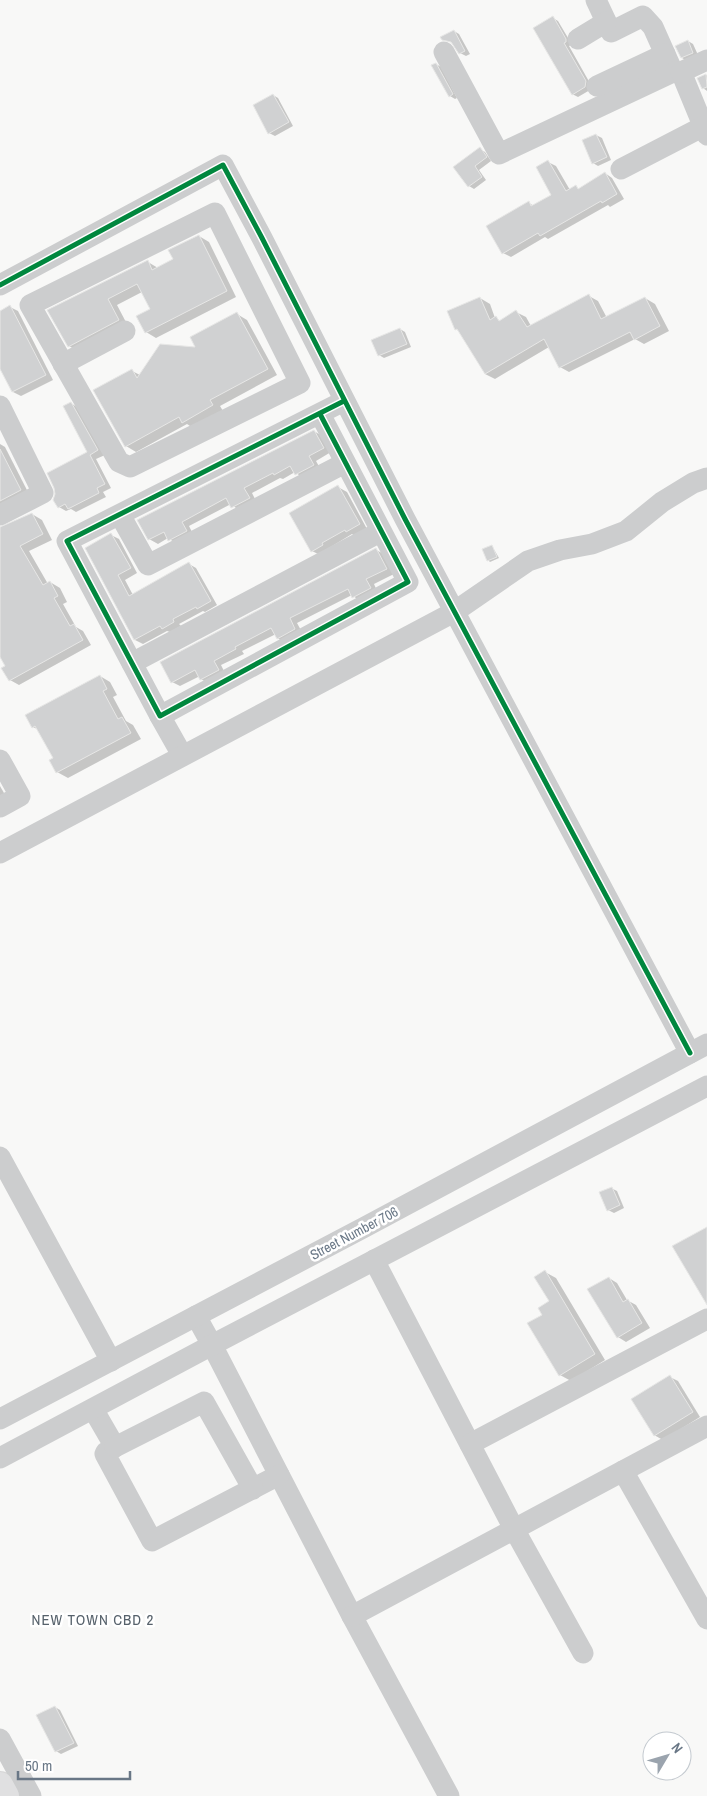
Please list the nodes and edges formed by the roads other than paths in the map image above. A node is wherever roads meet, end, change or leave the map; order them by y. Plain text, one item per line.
1 (596, 0) edge
2 (606, 22) junction
3 (578, 39) dead end
4 (444, 52) dead end
5 (707, 60) edge
6 (673, 66) junction
7 (597, 86) dead end
8 (705, 130) edge
9 (621, 169) dead end
10 (93, 235) junction
11 (108, 266) junction
12 (0, 285) edge
13 (125, 331) dead end
14 (63, 364) junction
15 (344, 401) junction
16 (0, 406) edge
17 (320, 414) junction
18 (5, 428) edge
19 (345, 463) junction
20 (707, 478) edge
21 (0, 515) edge
22 (120, 515) junction
23 (380, 532) junction
24 (454, 612) junction
25 (132, 663) junction
26 (160, 716) junction
27 (182, 755) junction
28 (0, 760) edge
29 (0, 807) edge
30 (0, 853) edge
31 (699, 1048) edge
32 (707, 1086) edge
33 (0, 1157) edge
34 (374, 1260) junction
35 (196, 1316) junction
36 (707, 1320) edge
37 (212, 1345) junction
38 (111, 1361) junction
39 (93, 1409) junction
40 (0, 1419) edge
41 (707, 1426) edge
42 (470, 1444) junction
43 (115, 1447) junction
44 (0, 1458) edge
45 (623, 1471) junction
46 (279, 1475) junction
47 (253, 1489) junction
48 (514, 1529) junction
49 (352, 1616) junction
50 (707, 1619) edge
51 (584, 1653) dead end
52 (0, 1739) edge
53 (0, 1785) edge
54 (6, 1796) edge
55 (31, 1796) edge
56 (449, 1796) edge

1 - 2 street
2 - 3 street
2 - 6 street
4 - 6 street
5 - 6 street
6 - 7 street
6 - 8 street
8 - 9 street
10 - 11 street
10 - 12 street
10 - 15 street
11 - 14 street
11 - 14 street
13 - 14 street
15 - 17 street
15 - 24 street
16 - 18 street
17 - 19 street
17 - 22 street
18 - 21 street
19 - 22 street
19 - 23 street
20 - 24 street
22 - 25 street
23 - 25 street
23 - 26 street
24 - 27 street
24 - 31 street
25 - 26 street
26 - 27 street
27 - 30 street
28 - 29 street
31 - 35 street, Street Number 706
32 - 34 street
33 - 38 street
34 - 37 street
34 - 42 street
35 - 37 street
35 - 38 street, Street Number 706
36 - 42 street
37 - 39 street
37 - 46 street
38 - 40 street, Street Number 706
39 - 43 street
39 - 44 street
41 - 45 street
42 - 48 street
43 - 47 street
43 - 47 street
45 - 48 street
45 - 50 street
46 - 47 street
46 - 49 street
48 - 49 street
48 - 51 street
49 - 56 street
52 - 55 street
53 - 54 main road

